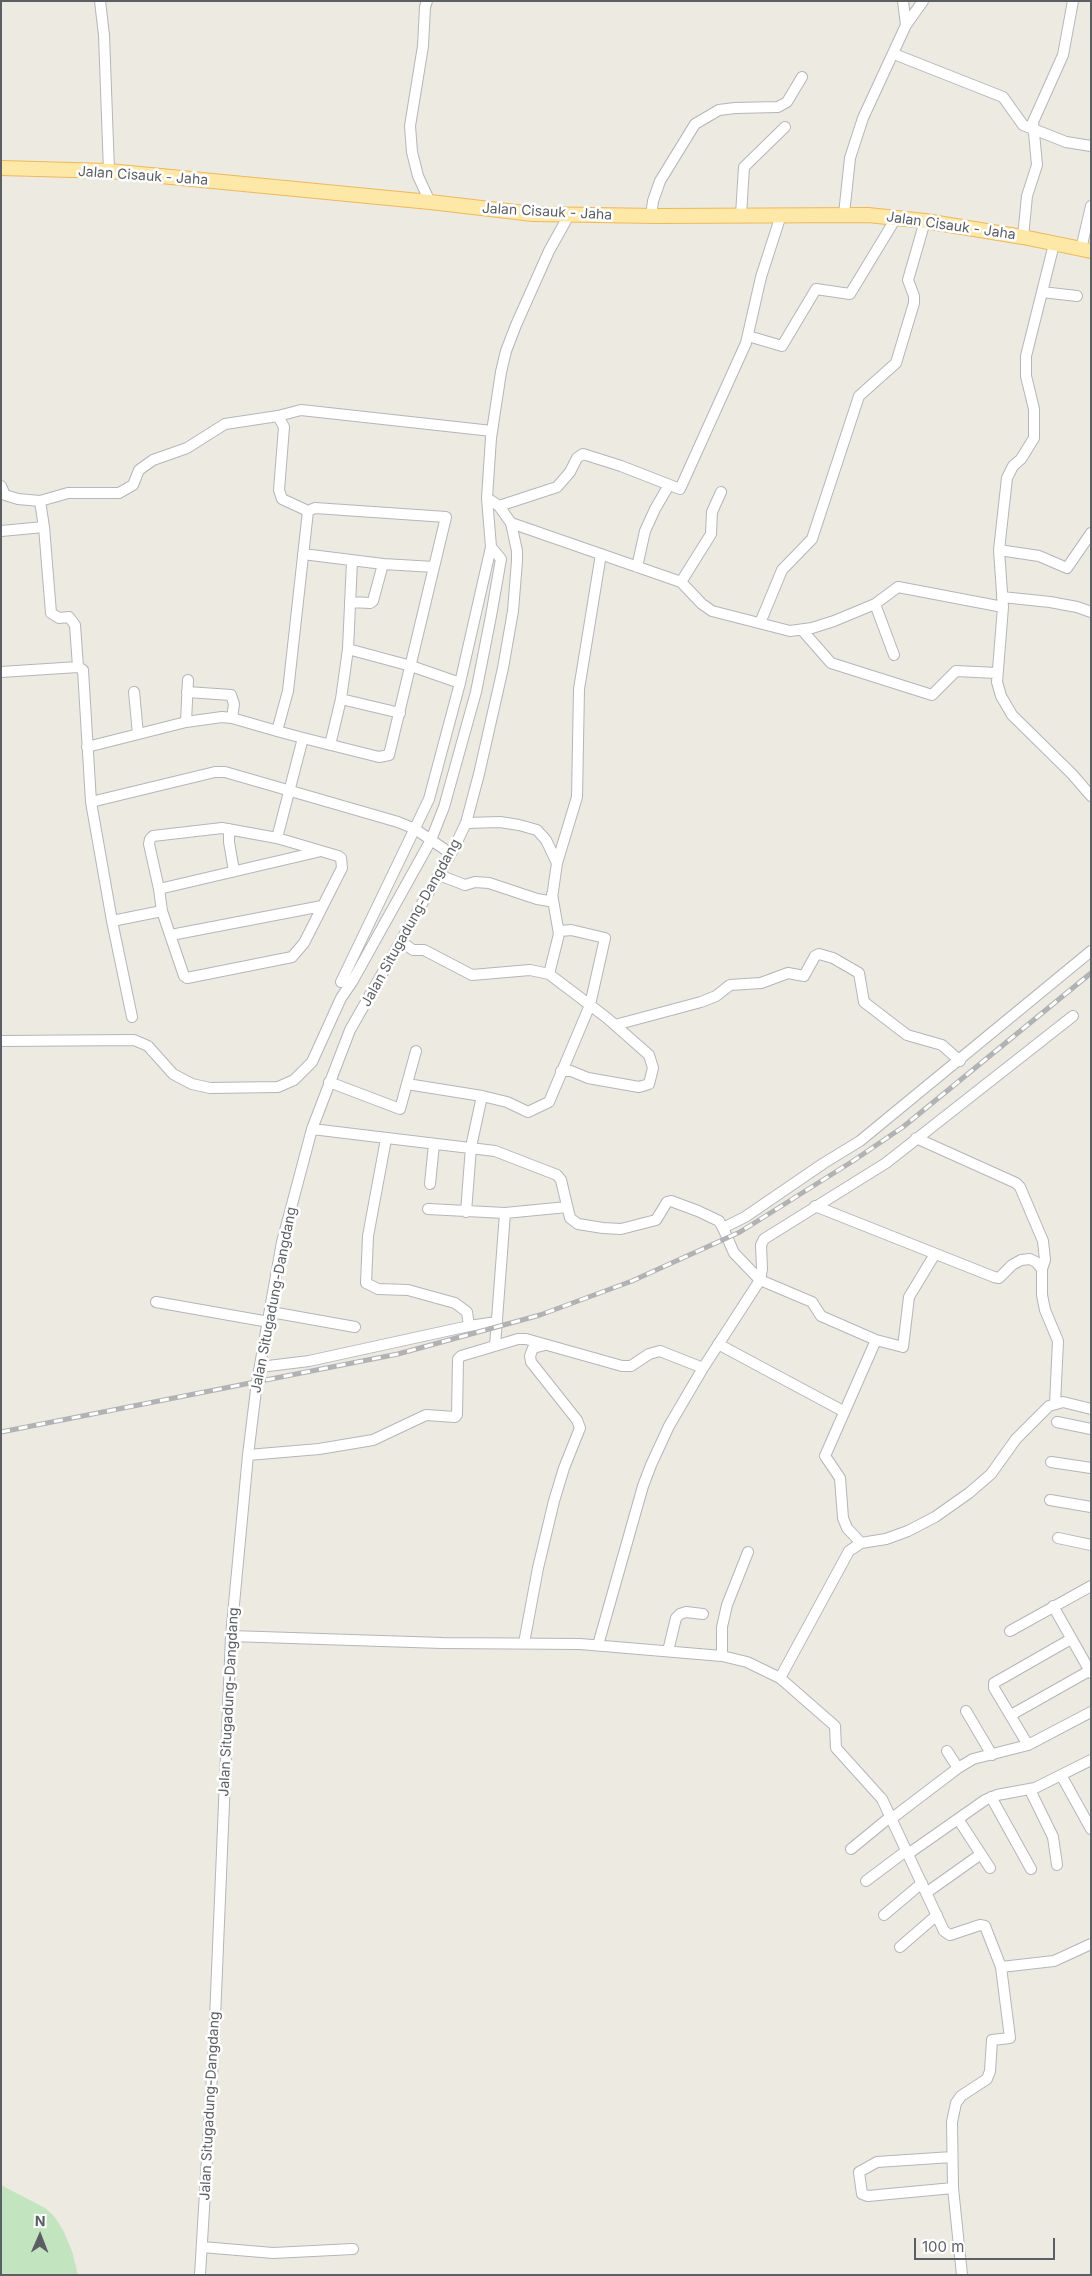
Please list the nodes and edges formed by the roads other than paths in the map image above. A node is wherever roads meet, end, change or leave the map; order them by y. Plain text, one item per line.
1 (100, 1) edge
2 (427, 1) edge
3 (903, 1) edge
4 (923, 1) edge
5 (1073, 1) edge
6 (906, 25) junction
7 (894, 54) junction
8 (802, 77) dead end
9 (785, 127) dead end
10 (1032, 130) junction
11 (1091, 146) edge
12 (1, 168) edge
13 (109, 171) junction
14 (430, 202) junction
15 (1091, 206) edge
16 (844, 214) junction
17 (569, 215) junction
18 (781, 215) junction
19 (651, 216) junction
20 (741, 216) junction
21 (896, 218) junction
22 (925, 221) junction
23 (1023, 237) junction
24 (1054, 244) junction
25 (1086, 250) edge
26 (1042, 292) junction
27 (1078, 296) dead end
28 (748, 336) junction
29 (278, 416) junction
30 (492, 431) junction
31 (669, 485) junction
32 (1, 486) edge
33 (721, 492) dead end
34 (487, 498) junction
35 (40, 500) junction
36 (499, 506) junction
37 (308, 511) junction
38 (512, 523) junction
39 (44, 527) junction
40 (1, 531) edge
41 (1091, 533) edge
42 (490, 547) junction
43 (1000, 550) junction
44 (303, 554) junction
45 (601, 554) junction
46 (488, 558) junction
47 (501, 559) junction
48 (352, 561) junction
49 (517, 561) junction
50 (383, 564) junction
51 (434, 567) junction
52 (637, 567) junction
53 (681, 582) junction
54 (350, 602) junction
55 (1003, 602) junction
56 (875, 604) junction
57 (1091, 612) edge
58 (760, 623) junction
59 (802, 630) junction
60 (348, 649) junction
61 (894, 656) dead end
62 (411, 666) junction
63 (78, 667) junction
64 (1, 672) edge
65 (997, 673) junction
66 (188, 680) dead end
67 (460, 682) junction
68 (134, 692) dead end
69 (187, 692) junction
70 (341, 699) junction
71 (400, 713) junction
72 (232, 718) junction
73 (186, 722) junction
74 (277, 731) junction
75 (138, 734) junction
76 (303, 738) junction
77 (330, 745) junction
78 (87, 747) junction
79 (288, 790) junction
80 (1091, 796) edge
81 (90, 802) junction
82 (466, 823) junction
83 (229, 829) junction
84 (415, 829) junction
85 (277, 838) junction
86 (431, 840) junction
87 (318, 852) junction
88 (450, 853) junction
89 (557, 863) junction
90 (234, 871) junction
91 (440, 875) junction
92 (159, 889) junction
93 (552, 894) junction
94 (322, 906) junction
95 (162, 911) junction
96 (112, 921) junction
97 (559, 934) junction
98 (170, 935) junction
99 (402, 942) junction
100 (1091, 951) edge
101 (550, 974) junction
102 (341, 982) dead end
103 (590, 1005) junction
104 (1073, 1016) dead end
105 (132, 1017) dead end
106 (614, 1025) junction
107 (1, 1041) edge
108 (416, 1051) dead end
109 (960, 1060) junction
110 (561, 1071) junction
111 (329, 1082) junction
112 (408, 1084) junction
113 (482, 1096) junction
114 (312, 1128) junction
115 (916, 1138) junction
116 (386, 1139) junction
117 (434, 1144) junction
118 (471, 1147) junction
119 (430, 1184) dead end
120 (815, 1206) junction
121 (567, 1208) junction
122 (428, 1209) dead end
123 (466, 1212) junction
124 (505, 1213) junction
125 (723, 1228) junction
126 (935, 1254) junction
127 (1042, 1269) junction
128 (760, 1280) junction
129 (156, 1302) dead end
130 (270, 1317) junction
131 (497, 1322) junction
132 (469, 1326) junction
133 (354, 1327) dead end
134 (876, 1340) junction
135 (718, 1344) junction
136 (546, 1345) junction
137 (495, 1346) junction
138 (260, 1367) junction
139 (703, 1368) junction
140 (1055, 1404) junction
141 (1091, 1409) edge
142 (843, 1412) junction
143 (1057, 1422) dead end
144 (1091, 1429) edge
145 (248, 1455) junction
146 (1051, 1462) dead end
147 (1091, 1468) edge
148 (1050, 1500) dead end
149 (1091, 1506) edge
150 (1058, 1538) dead end
151 (862, 1543) junction
152 (1091, 1545) edge
153 (748, 1552) dead end
154 (1090, 1588) edge
155 (1053, 1606) junction
156 (703, 1614) dead end
157 (1010, 1631) dead end
158 (231, 1636) junction
159 (1071, 1639) junction
160 (524, 1643) junction
161 (598, 1645) junction
162 (668, 1651) junction
163 (722, 1656) junction
164 (1090, 1672) edge
165 (780, 1678) junction
166 (966, 1711) dead end
167 (1091, 1712) edge
168 (1011, 1715) junction
169 (1028, 1746) junction
170 (947, 1751) dead end
171 (992, 1754) junction
172 (1091, 1760) edge
173 (958, 1768) junction
174 (1061, 1775) junction
175 (1030, 1790) junction
176 (991, 1797) junction
177 (891, 1818) junction
178 (958, 1819) junction
179 (1091, 1829) edge
180 (851, 1849) dead end
181 (907, 1853) junction
182 (981, 1854) junction
183 (1057, 1865) dead end
184 (990, 1868) dead end
185 (1031, 1869) dead end
186 (866, 1881) dead end
187 (924, 1888) junction
188 (884, 1915) dead end
189 (937, 1915) junction
190 (1091, 1944) edge
191 (900, 1947) dead end
192 (1001, 1967) junction
193 (952, 2157) junction
194 (953, 2188) junction
195 (202, 2247) junction
196 (354, 2249) dead end
197 (200, 2275) edge
198 (962, 2275) edge

1 - 13 street
2 - 14 street
3 - 6 street
4 - 6 street
5 - 10 street
6 - 7 street
7 - 10 street
7 - 16 street
8 - 19 street
9 - 20 street
10 - 11 street
10 - 23 street
12 - 13 main road, Jalan Cisauk - Jaha
13 - 14 main road, Jalan Cisauk - Jaha
14 - 17 main road, Jalan Cisauk - Jaha
15 - 25 street
16 - 18 main road, Jalan Cisauk - Jaha
16 - 21 main road, Jalan Cisauk - Jaha
17 - 19 main road, Jalan Cisauk - Jaha
17 - 30 street
18 - 20 main road, Jalan Cisauk - Jaha
18 - 28 street
19 - 20 main road, Jalan Cisauk - Jaha
21 - 22 main road, Jalan Cisauk - Jaha
21 - 28 street
22 - 23 main road, Jalan Cisauk - Jaha
22 - 58 street
23 - 24 main road, Jalan Cisauk - Jaha
24 - 25 main road, Jalan Cisauk - Jaha
24 - 26 street
26 - 27 street
26 - 43 street
28 - 31 street
29 - 30 street
29 - 35 street
29 - 37 street
30 - 34 street
31 - 36 street
31 - 52 street
32 - 35 street
33 - 53 street
34 - 36 street, Jalan Situgadung-Dangdang
34 - 42 street
35 - 39 street
36 - 38 street, Jalan Situgadung-Dangdang
37 - 44 street
37 - 51 street
38 - 45 street
38 - 49 street, Jalan Situgadung-Dangdang
39 - 40 street
39 - 63 street
41 - 43 street
42 - 46 street
42 - 47 street
43 - 55 street
44 - 48 street
44 - 74 street
45 - 52 street
45 - 89 street
46 - 47 street
46 - 67 street
47 - 49 street
47 - 86 street
48 - 50 street
48 - 54 street
49 - 82 street, Jalan Situgadung-Dangdang
50 - 51 street
50 - 54 street
51 - 62 street
52 - 53 street
53 - 58 street
54 - 60 street
55 - 56 street
55 - 57 street
55 - 65 street
56 - 59 street
56 - 61 street
58 - 59 street
59 - 65 street
60 - 62 street
60 - 70 street
62 - 67 street
62 - 71 street
63 - 64 street
63 - 78 street
65 - 80 street
66 - 69 street
67 - 84 street
68 - 75 street
69 - 72 street
69 - 73 street
70 - 71 street
70 - 77 street
71 - 77 street
72 - 73 street
72 - 74 street
73 - 75 street
74 - 76 street
75 - 78 street
76 - 77 street
76 - 79 street
78 - 81 street
79 - 81 street
79 - 84 street
79 - 85 street
81 - 96 street
82 - 88 street, Jalan Situgadung-Dangdang
82 - 89 street
83 - 85 street
83 - 90 street
83 - 92 street
84 - 86 street
84 - 102 street
85 - 87 street
86 - 88 street
86 - 107 street
87 - 90 street
87 - 94 street
88 - 91 street, Jalan Situgadung-Dangdang
89 - 93 street
90 - 92 street
91 - 93 street
91 - 99 street, Jalan Situgadung-Dangdang
92 - 95 street
93 - 97 street
94 - 98 street
94 - 98 street
95 - 96 street
95 - 98 street
96 - 105 street
97 - 101 street
97 - 103 street
99 - 101 street
99 - 111 street, Jalan Situgadung-Dangdang
100 - 109 street
101 - 103 street
103 - 106 street
103 - 110 street
104 - 115 street
106 - 109 street
106 - 110 street
108 - 112 street
109 - 125 street
110 - 113 street
111 - 112 street
111 - 114 street, Jalan Situgadung-Dangdang
112 - 113 street
113 - 118 street
114 - 116 street
114 - 130 street, Jalan Situgadung-Dangdang
115 - 120 street
115 - 127 street
116 - 117 street
116 - 132 street
117 - 118 street
117 - 119 street
118 - 121 street
118 - 123 street
120 - 126 street
120 - 128 street
121 - 124 street
121 - 125 street
122 - 123 street
123 - 124 street
124 - 131 street
125 - 128 street
126 - 127 street
126 - 134 street
127 - 140 street
128 - 134 street
128 - 135 street
129 - 130 street
130 - 133 street
130 - 138 street, Jalan Situgadung-Dangdang
131 - 132 street
131 - 137 street
132 - 138 street
134 - 142 street
135 - 139 street
135 - 142 street
136 - 137 street
136 - 139 street
136 - 160 street
137 - 145 street
138 - 145 street, Jalan Situgadung-Dangdang
139 - 161 street
140 - 141 street
140 - 151 street
142 - 151 street
143 - 144 street
145 - 158 street, Jalan Situgadung-Dangdang
146 - 147 street
148 - 149 street
150 - 152 street
151 - 165 street
153 - 163 street
154 - 155 street
155 - 157 street
155 - 159 street
156 - 162 street
158 - 160 street
158 - 195 street, Jalan Situgadung-Dangdang
159 - 164 street
159 - 168 street
160 - 161 street
161 - 162 street
162 - 163 street
163 - 165 street
164 - 168 street
165 - 177 street
166 - 171 street
167 - 169 street
168 - 169 street
169 - 171 street
170 - 173 street
171 - 173 street
172 - 174 street
173 - 177 street
174 - 175 street
174 - 179 street
175 - 176 street
175 - 183 street
176 - 178 street
176 - 185 street
177 - 180 street
177 - 181 street
178 - 181 street
178 - 182 street
181 - 186 street
181 - 187 street
182 - 184 street
182 - 187 street
187 - 188 street
187 - 189 street
189 - 191 street
189 - 192 street
190 - 192 street
192 - 193 street
193 - 194 street
193 - 194 street
194 - 198 street
195 - 196 street
195 - 197 street, Jalan Situgadung-Dangdang

